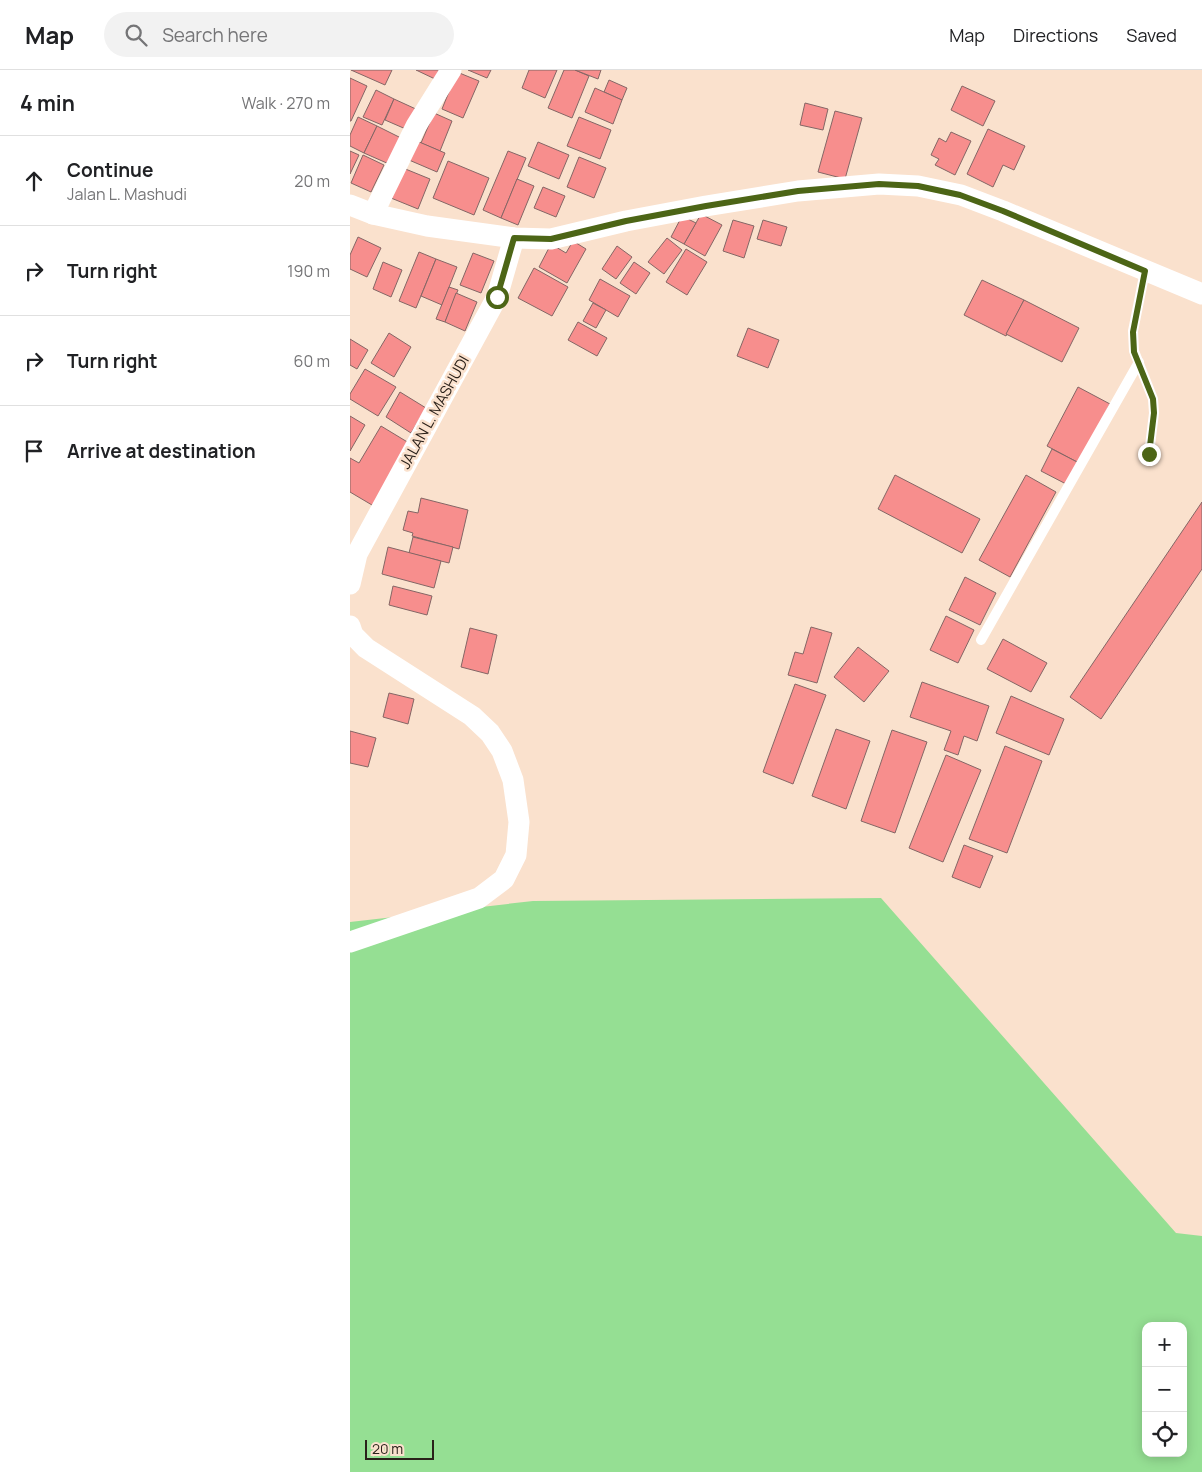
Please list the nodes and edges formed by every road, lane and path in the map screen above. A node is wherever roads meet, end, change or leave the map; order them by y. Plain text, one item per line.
1 (451, 70) edge
2 (350, 205) edge
3 (373, 214) junction
4 (514, 238) junction
5 (1145, 271) junction
6 (1202, 294) edge
7 (1139, 362) junction
8 (1149, 454) dead end
9 (350, 584) edge
10 (350, 626) edge
11 (981, 640) dead end
12 (350, 942) edge

1 - 3 street
2 - 3 street
3 - 4 street
4 - 5 street
4 - 9 street, JALAN L. MASHUDI
5 - 6 street
5 - 7 lane
7 - 8 lane
7 - 11 lane
10 - 12 street

